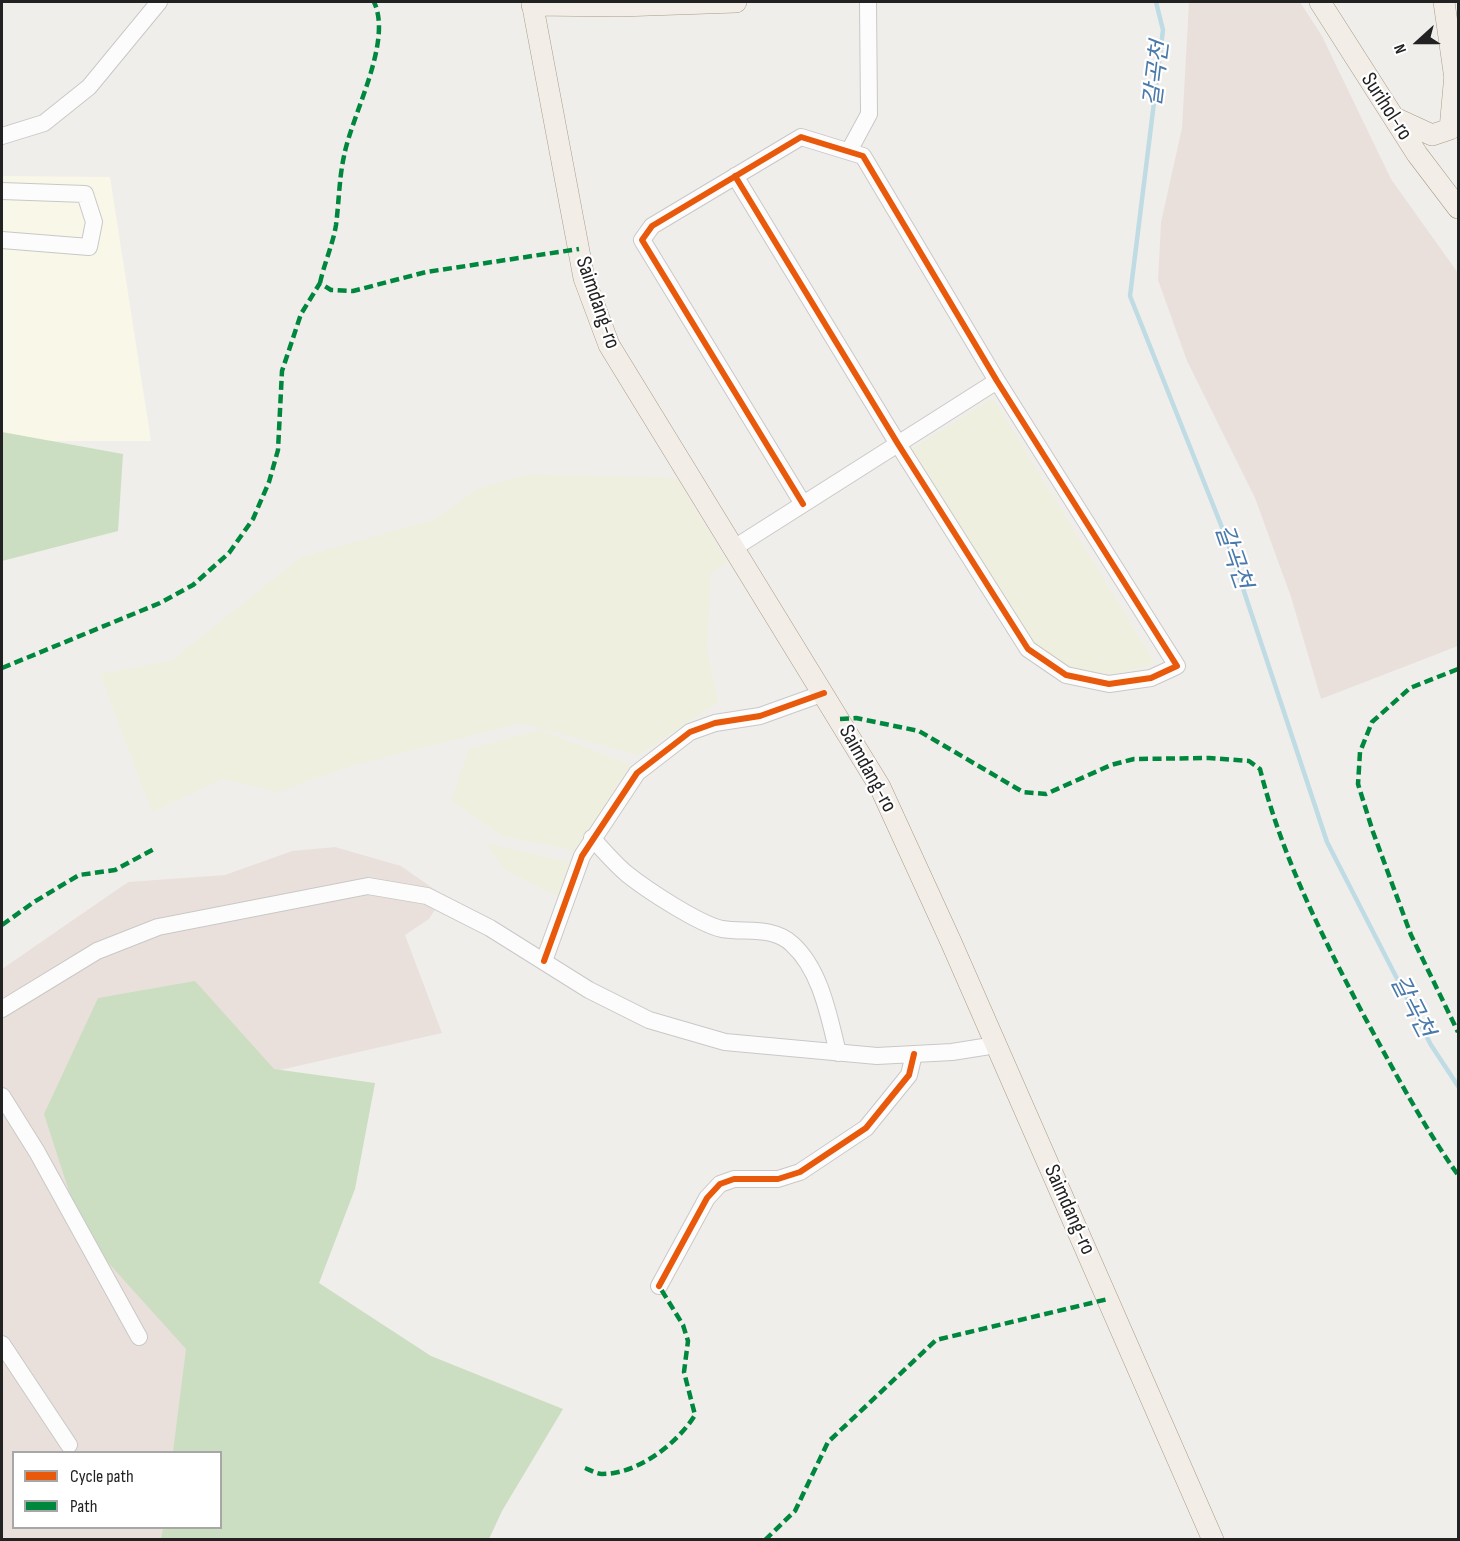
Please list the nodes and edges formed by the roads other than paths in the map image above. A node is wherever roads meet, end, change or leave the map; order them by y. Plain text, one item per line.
1 (159, 2) edge
2 (736, 2) edge
3 (868, 2) edge
4 (1320, 2) edge
5 (1444, 2) edge
6 (532, 3) edge
7 (1457, 80) edge
8 (1458, 104) edge
9 (1394, 118) junction
10 (2, 136) edge
11 (849, 152) junction
12 (735, 176) junction
13 (2, 191) edge
14 (1458, 207) edge
15 (2, 240) edge
16 (997, 381) junction
17 (898, 444) junction
18 (803, 504) junction
19 (734, 548) junction
20 (824, 693) junction
21 (592, 838) junction
22 (544, 961) junction
23 (2, 1009) edge
24 (996, 1045) junction
25 (838, 1053) junction
26 (914, 1054) junction
27 (2, 1096) edge
28 (659, 1286) dead end
29 (139, 1337) dead end
30 (2, 1344) edge
31 (69, 1445) dead end
32 (1213, 1539) edge

1 - 10 street
2 - 6 main road
3 - 11 street
4 - 9 main road, Surihol-ro
5 - 7 main road
6 - 19 main road, Saimdang-ro
7 - 8 main road
7 - 9 main road
9 - 14 main road, Surihol-ro
11 - 12 street
11 - 16 street
12 - 17 street
12 - 18 street
13 - 15 street
16 - 17 street
16 - 17 street
17 - 18 street
18 - 19 street
19 - 20 main road, Saimdang-ro
20 - 21 street
20 - 24 main road, Saimdang-ro
21 - 22 street
21 - 25 street
22 - 23 street
22 - 25 street
24 - 26 street
24 - 32 main road, Saimdang-ro
25 - 26 street
26 - 28 street
27 - 29 street
30 - 31 street

